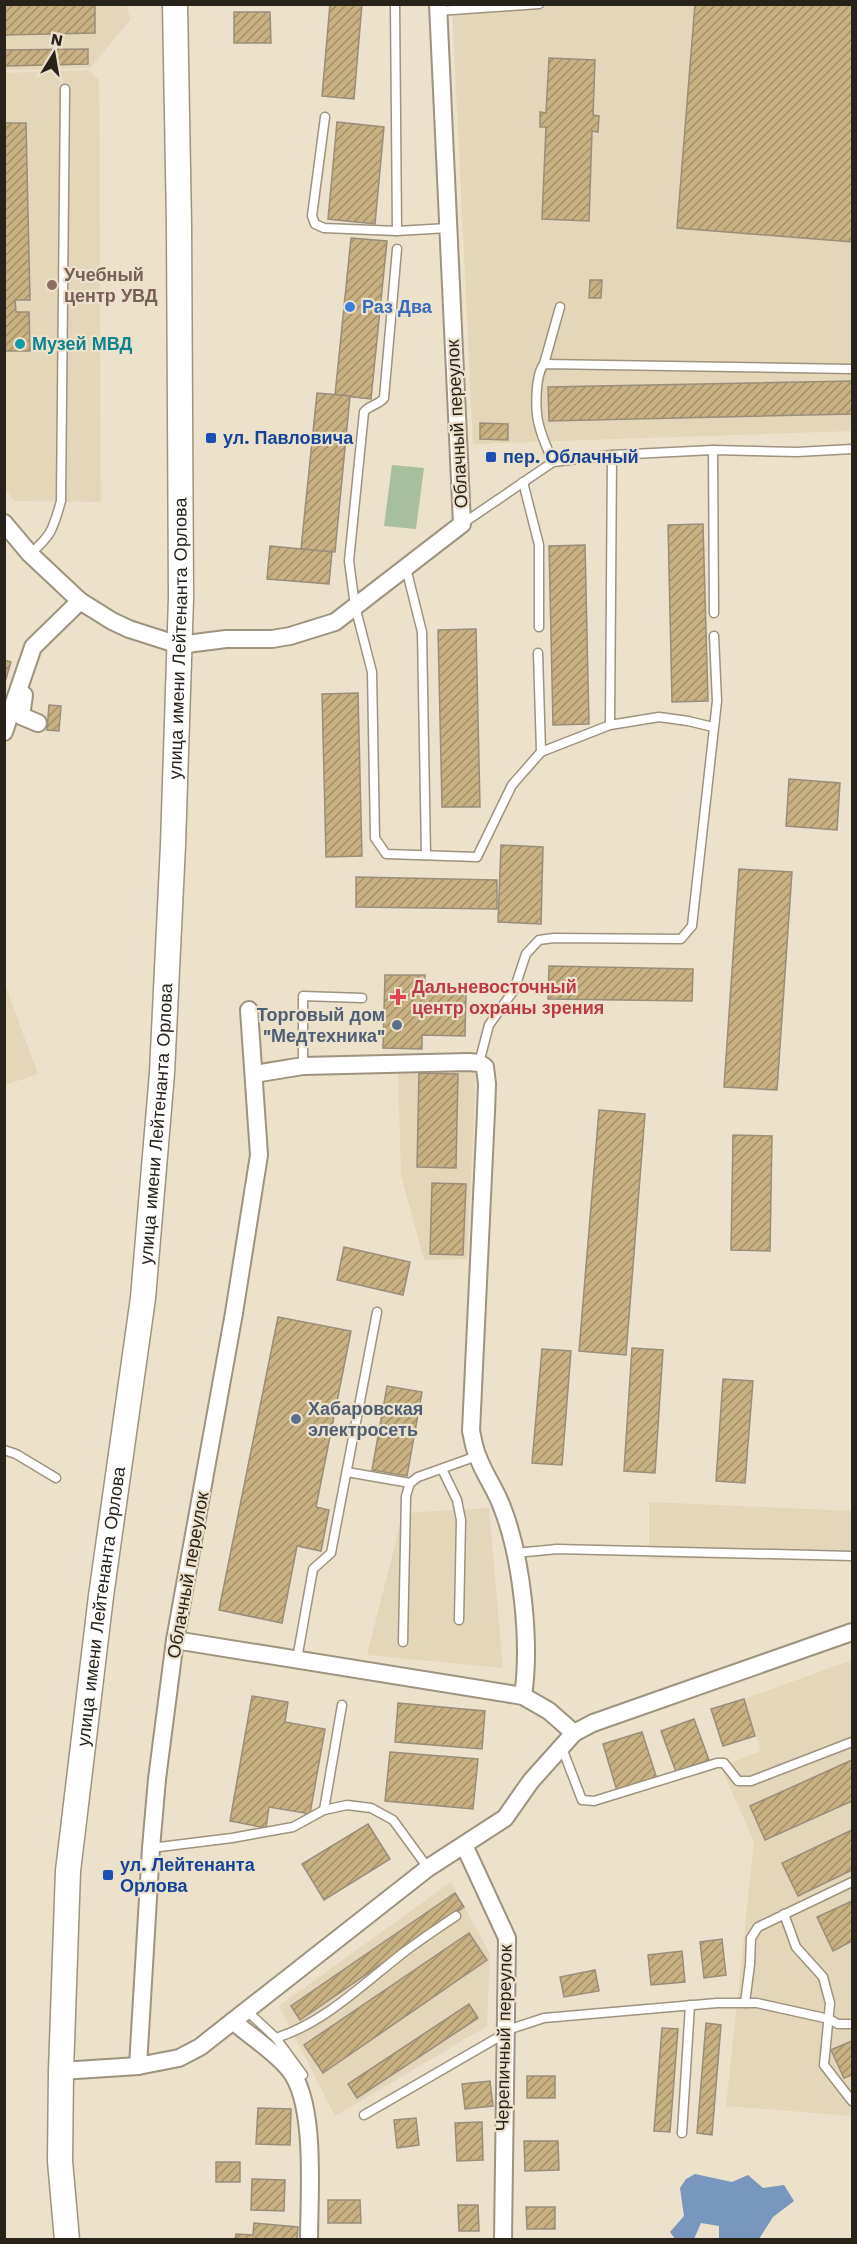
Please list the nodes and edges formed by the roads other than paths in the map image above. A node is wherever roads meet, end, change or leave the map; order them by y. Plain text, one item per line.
1 (176, 4) edge
2 (394, 4) edge
3 (539, 4) edge
4 (438, 8) edge
5 (65, 89) dead end
6 (325, 117) dead end
7 (448, 228) junction
8 (398, 231) junction
9 (397, 249) dead end
10 (560, 307) dead end
11 (544, 364) junction
12 (852, 369) edge
13 (852, 449) edge
14 (712, 450) junction
15 (612, 455) junction
16 (553, 462) junction
17 (523, 482) junction
18 (4, 523) edge
19 (462, 524) junction
20 (30, 554) junction
21 (406, 567) junction
22 (80, 601) junction
23 (355, 606) junction
24 (714, 613) dead end
25 (539, 627) dead end
26 (714, 636) dead end
27 (179, 645) junction
28 (33, 647) junction
29 (538, 653) dead end
30 (38, 723) dead end
31 (610, 725) junction
32 (714, 727) junction
33 (4, 732) edge
34 (541, 752) junction
35 (426, 855) junction
36 (362, 998) dead end
37 (249, 1010) dead end
38 (479, 1063) junction
39 (303, 1066) junction
40 (254, 1074) junction
41 (377, 1312) dead end
42 (4, 1450) edge
43 (477, 1456) junction
44 (442, 1468) junction
45 (347, 1472) junction
46 (56, 1478) dead end
47 (410, 1483) junction
48 (516, 1553) junction
49 (852, 1556) edge
50 (459, 1620) dead end
51 (852, 1632) edge
52 (175, 1640) junction
53 (403, 1642) dead end
54 (297, 1659) junction
55 (523, 1696) junction
56 (342, 1705) dead end
57 (574, 1733) junction
58 (852, 1742) edge
59 (561, 1747) junction
60 (324, 1810) junction
61 (464, 1845) junction
62 (151, 1848) junction
63 (428, 1868) junction
64 (852, 1882) edge
65 (784, 1914) junction
66 (456, 1916) dead end
67 (745, 2004) junction
68 (690, 2005) junction
69 (239, 2015) junction
70 (829, 2019) junction
71 (852, 2024) edge
72 (504, 2031) junction
73 (276, 2037) junction
74 (138, 2066) junction
75 (61, 2071) junction
76 (303, 2075) dead end
77 (852, 2101) edge
78 (364, 2115) dead end
79 (682, 2133) dead end
80 (67, 2240) edge
81 (309, 2240) edge
82 (502, 2240) edge

1 - 27 main road, улица имени Лейтенанта Орлова
2 - 8 lane
3 - 4 lane
4 - 7 street, Облачный переулок
5 - 20 lane
6 - 8 lane
7 - 8 lane
7 - 19 street, Облачный переулок
9 - 23 lane
10 - 11 lane
11 - 12 lane
11 - 16 lane
13 - 14 lane
14 - 15 lane
14 - 24 lane
15 - 16 lane
15 - 31 lane
16 - 17 lane
17 - 19 lane
17 - 25 lane
18 - 20 street
19 - 21 street, Облачный переулок
20 - 22 street
21 - 23 street, Облачный переулок
21 - 35 lane
22 - 27 street
22 - 28 street
23 - 27 street, Облачный переулок
23 - 35 lane
26 - 32 lane
27 - 75 main road, улица имени Лейтенанта Орлова
28 - 30 street
28 - 33 street
29 - 34 lane
31 - 32 lane
31 - 34 lane
32 - 38 lane
34 - 35 lane
36 - 39 lane
37 - 40 street, Облачный переулок
38 - 39 street
38 - 43 street
39 - 40 street
40 - 52 street, Облачный переулок
41 - 45 lane
42 - 46 lane
43 - 44 lane
43 - 48 street
44 - 47 lane
44 - 50 lane
45 - 47 lane
45 - 54 lane
47 - 53 lane
48 - 49 lane
48 - 55 street
51 - 57 street
52 - 54 street
52 - 62 street, Облачный переулок
54 - 55 street
55 - 57 street
56 - 60 lane
57 - 59 street
58 - 59 lane
59 - 61 street
60 - 62 lane
60 - 63 lane
61 - 63 street
61 - 72 street, Черепичный переулок
62 - 74 street, Облачный переулок
63 - 69 street
64 - 65 lane
65 - 67 lane
65 - 70 lane
66 - 73 lane
67 - 68 lane
67 - 70 lane
68 - 72 lane
68 - 79 lane
69 - 73 lane
69 - 74 street
69 - 81 street
70 - 71 lane
70 - 77 lane
72 - 78 lane
72 - 82 street, Черепичный переулок
73 - 76 lane
74 - 75 street
75 - 80 main road, улица имени Лейтенанта Орлова

